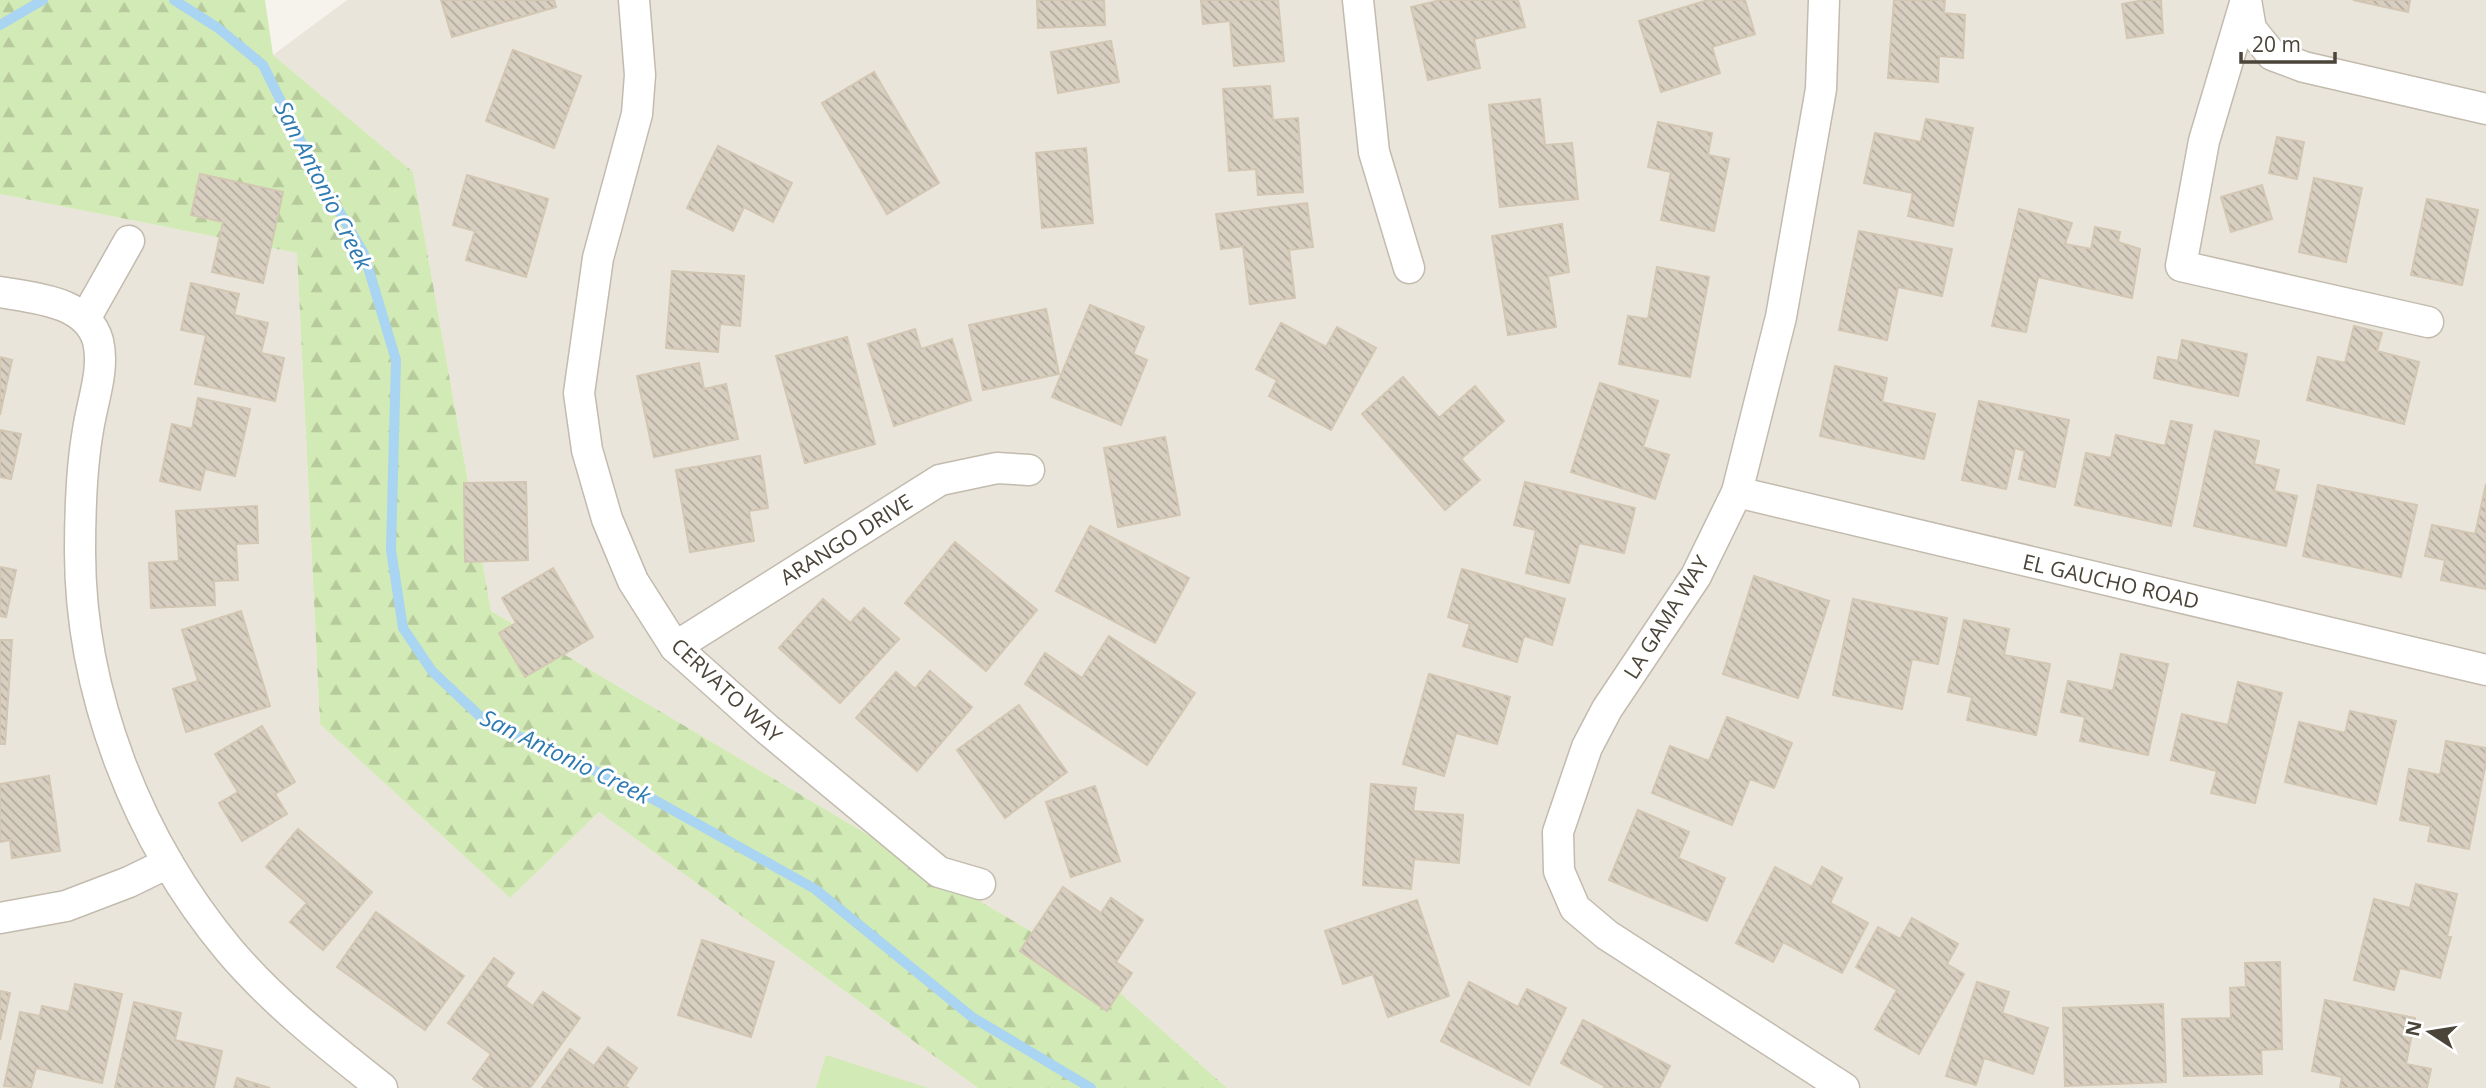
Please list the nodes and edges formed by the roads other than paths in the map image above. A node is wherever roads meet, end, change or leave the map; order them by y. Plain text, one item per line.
1 (634, 0) edge
2 (1358, 0) edge
3 (1824, 0) edge
4 (2245, 1) edge
5 (2486, 109) edge
6 (129, 242) dead end
7 (1409, 268) dead end
8 (0, 292) edge
9 (85, 319) junction
10 (2428, 322) dead end
11 (1029, 470) dead end
12 (1737, 492) junction
13 (675, 647) junction
14 (2486, 670) edge
15 (168, 863) junction
16 (981, 884) dead end
17 (0, 918) edge
18 (382, 1088) edge
19 (1843, 1088) edge

1 - 13 street, CERVATO WAY
2 - 7 street
3 - 12 street, LA GAMA WAY
4 - 5 street
4 - 10 street
6 - 9 street
8 - 9 street
9 - 15 street
11 - 13 street, ARANGO DRIVE
12 - 14 street, EL GAUCHO ROAD
12 - 19 street, LA GAMA WAY
13 - 16 street, CERVATO WAY
15 - 17 street
15 - 18 street

